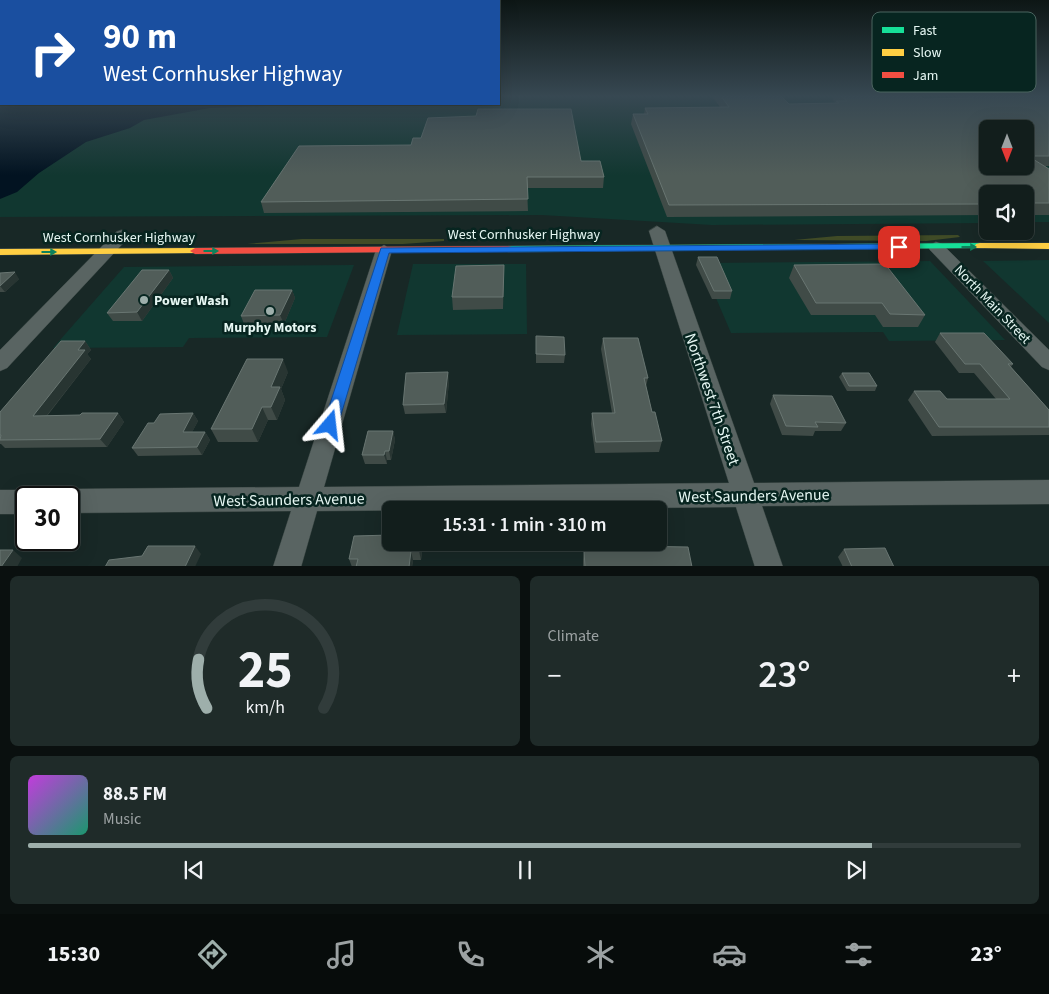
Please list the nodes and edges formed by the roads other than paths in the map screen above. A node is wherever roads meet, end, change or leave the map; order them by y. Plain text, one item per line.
1 (127, 235) dead end
2 (658, 235) junction
3 (105, 243) junction
4 (1049, 246) edge
5 (936, 247) junction
6 (384, 250) junction
7 (0, 252) edge
8 (1049, 362) edge
9 (0, 363) edge
10 (1049, 492) edge
11 (745, 494) junction
12 (308, 498) junction
13 (80, 501) edge
14 (0, 502) edge
15 (15, 502) edge
16 (287, 566) edge
17 (769, 566) edge

1 - 3 street
2 - 5 main road, West Cornhusker Highway
2 - 6 main road, West Cornhusker Highway
2 - 11 street, Northwest 7th Street
3 -> 6 main road, West Cornhusker Highway
7 -> 3 main road, West Cornhusker Highway
3 - 9 street
5 -> 4 main road, West Cornhusker Highway
5 - 8 street, North Main Street
6 - 12 street
10 - 11 street, West Saunders Avenue
11 - 12 street, West Saunders Avenue
11 - 17 street, Northwest 7th Street
12 - 13 street, West Saunders Avenue
12 - 16 street
14 - 15 street

